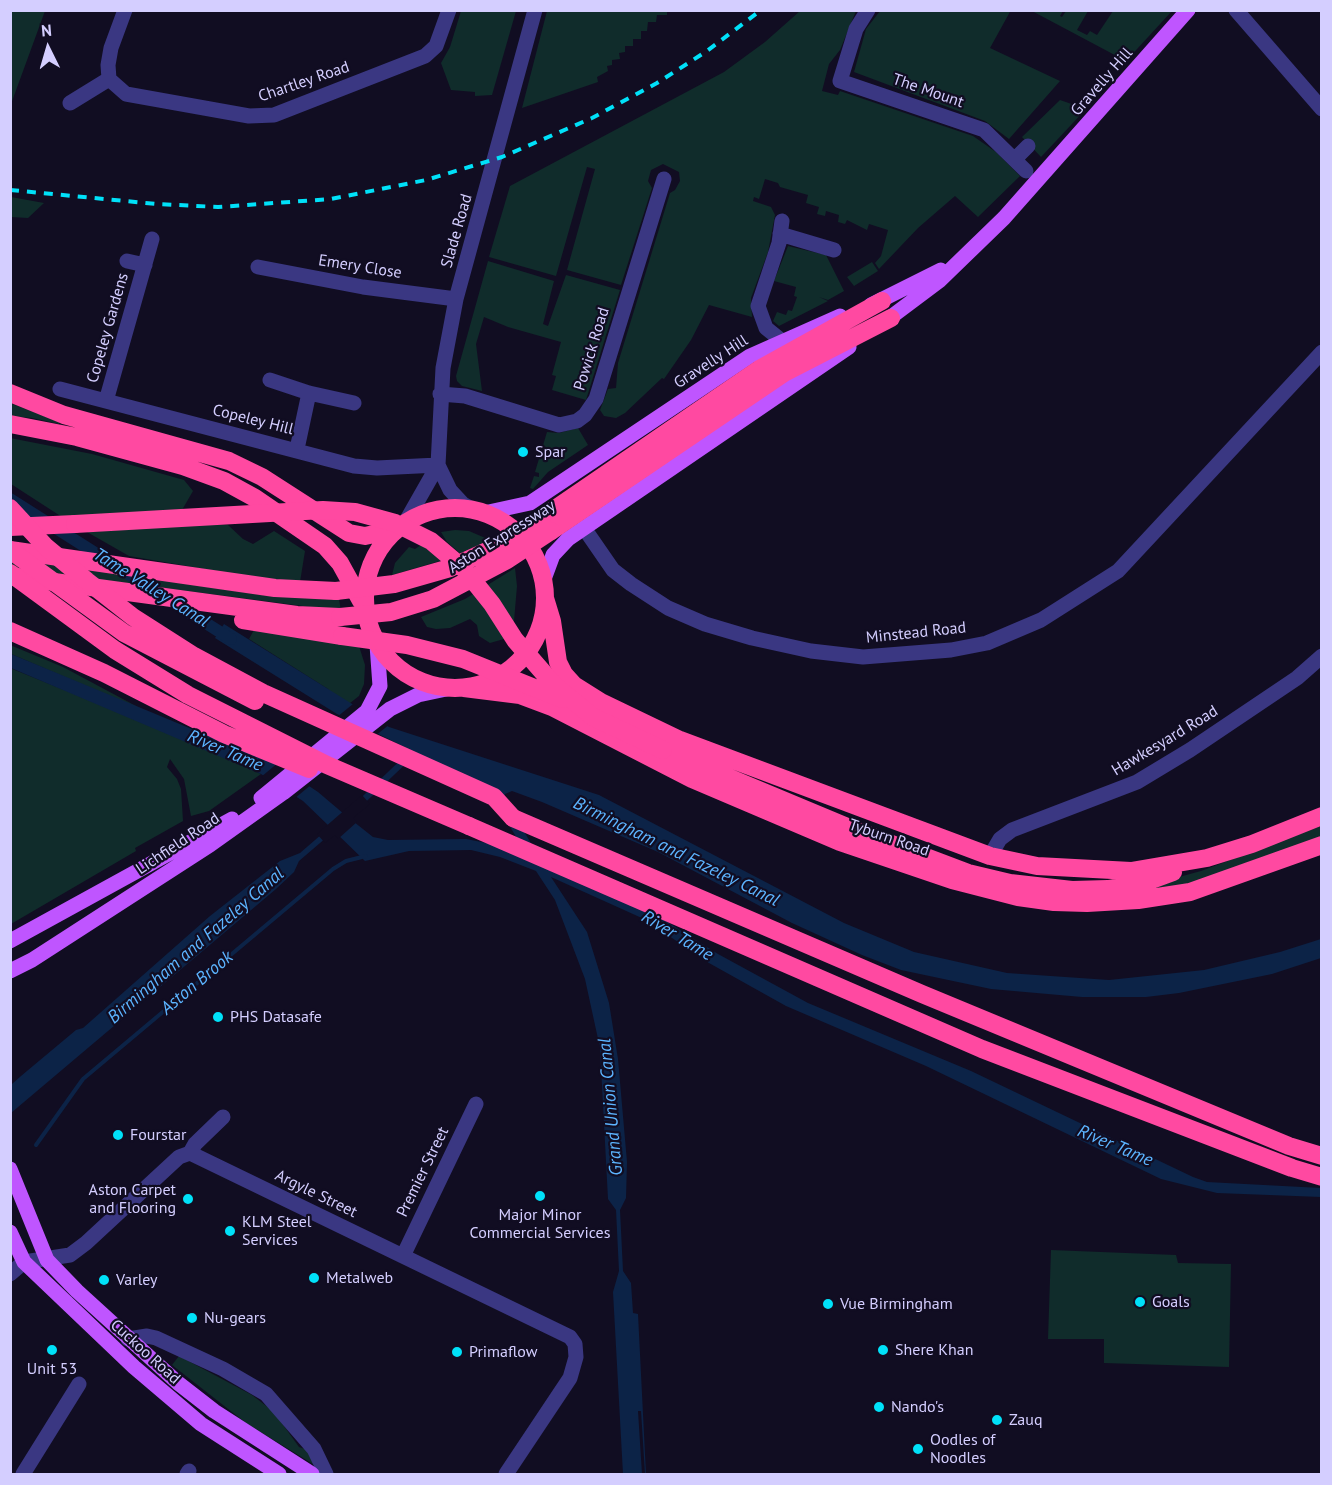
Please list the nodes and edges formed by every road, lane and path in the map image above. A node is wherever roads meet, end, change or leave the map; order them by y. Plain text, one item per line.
1 (125, 10) edge
2 (449, 10) edge
3 (535, 10) edge
4 (868, 10) edge
5 (1188, 10) edge
6 (1236, 10) edge
7 (109, 80) junction
8 (69, 103) dead end
9 (1322, 108) edge
10 (1028, 146) dead end
11 (1015, 159) junction
12 (1026, 171) dead end
13 (664, 179) dead end
14 (152, 239) dead end
15 (834, 249) dead end
16 (967, 254) junction
17 (127, 261) dead end
18 (145, 265) junction
19 (258, 267) dead end
20 (456, 299) junction
21 (882, 301) junction
22 (891, 318) junction
23 (782, 340) junction
24 (1322, 352) edge
25 (270, 380) dead end
26 (10, 386) edge
27 (60, 389) dead end
28 (10, 393) edge
29 (309, 393) junction
30 (440, 394) junction
31 (106, 401) junction
32 (354, 403) dead end
33 (97, 423) junction
34 (10, 424) edge
35 (297, 449) junction
36 (438, 465) junction
37 (10, 508) edge
38 (480, 512) junction
39 (546, 524) junction
40 (401, 526) junction
41 (10, 527) edge
42 (584, 528) junction
43 (10, 550) edge
44 (10, 574) edge
45 (544, 590) junction
46 (122, 592) junction
47 (365, 608) junction
48 (10, 631) edge
49 (377, 645) junction
50 (1322, 656) edge
51 (458, 688) junction
52 (373, 714) junction
53 (692, 779) junction
54 (279, 790) junction
55 (1322, 816) edge
56 (513, 818) junction
57 (469, 826) junction
58 (1322, 845) edge
59 (990, 856) junction
60 (1207, 858) junction
61 (10, 942) edge
62 (32, 960) junction
63 (10, 971) edge
64 (10, 979) edge
65 (476, 1104) dead end
66 (223, 1117) dead end
67 (190, 1153) junction
68 (1322, 1156) edge
69 (10, 1169) edge
70 (1322, 1177) edge
71 (10, 1232) edge
72 (403, 1256) junction
73 (47, 1260) junction
74 (24, 1262) junction
75 (10, 1274) edge
76 (128, 1339) junction
77 (79, 1384) dead end
78 (10, 1468) edge
79 (22, 1474) edge
80 (279, 1474) edge
81 (312, 1474) edge
82 (326, 1474) edge
83 (506, 1474) edge

1 - 7 street
2 - 7 street, Chartley Road
3 - 20 street, Slade Road
4 - 11 street, The Mount
5 - 16 main road, Gravelly Hill
6 - 9 street
7 - 8 street
10 - 11 street
11 - 12 street, The Mount
13 - 30 street, Powick Road
14 - 18 street, Copeley Gardens
15 - 23 street
16 - 21 main road, Gravelly Hill
16 - 22 main road, Gravelly Hill
17 - 18 street, Copeley Gardens
18 - 31 street, Copeley Gardens
19 - 20 street, Emery Close
20 - 30 street, Slade Road
21 - 23 main road, Gravelly Hill
21 - 39 highway, Aston Expressway
22 - 39 highway, Aston Expressway
22 - 42 main road, Gravelly Hill
23 - 38 main road, Gravelly Hill
24 - 42 street, Minstead Road
25 - 29 street
26 - 33 highway
27 - 31 street, Copeley Hill
28 - 33 highway
29 - 32 street
29 - 35 street
30 - 36 street, Slade Road
31 - 35 street, Copeley Hill
33 - 40 highway
34 - 47 highway
35 - 36 street, Copeley Hill
36 - 38 street, Slade Road
36 - 40 street, Slade Road
37 - 56 highway, bridge
38 - 40 highway
38 - 45 highway
39 - 43 highway, Aston Expressway, bridge
39 - 46 highway, Aston Expressway, bridge
40 - 47 highway
41 - 60 highway, bridge
42 - 45 main road, Gravelly Hill
43 - 56 highway, bridge
44 - 46 highway, Aston Expressway, bridge
44 - 57 highway, bridge
45 - 51 highway
45 - 59 highway, Tyburn Road
46 - 53 highway, bridge
47 - 49 highway
48 - 57 highway, bridge
49 - 51 highway
49 - 52 main road
50 - 59 street, Hawkesyard Road
51 - 52 main road
51 - 53 highway, Tyburn Road
52 - 54 main road, Lichfield Road
53 - 58 highway, Tyburn Road
54 - 61 main road, Lichfield Road
54 - 62 main road, Lichfield Road
55 - 60 highway, Tyburn Road
56 - 68 highway
57 - 70 highway
59 - 60 highway, Tyburn Road
62 - 63 main road, Lichfield Road
62 - 64 main road
65 - 72 street, Premier Street
66 - 67 street
67 - 72 street, Argyle Street
67 - 73 street
69 - 73 main road, Cuckoo Road
71 - 74 main road, Cuckoo Road
72 - 83 street, Argyle Street
73 - 74 street
73 - 76 main road, Cuckoo Road
74 - 75 street
74 - 80 main road, Cuckoo Road
76 - 81 main road, Cuckoo Road
76 - 82 street, Cuckoo Road
77 - 79 street
78 - 79 street

